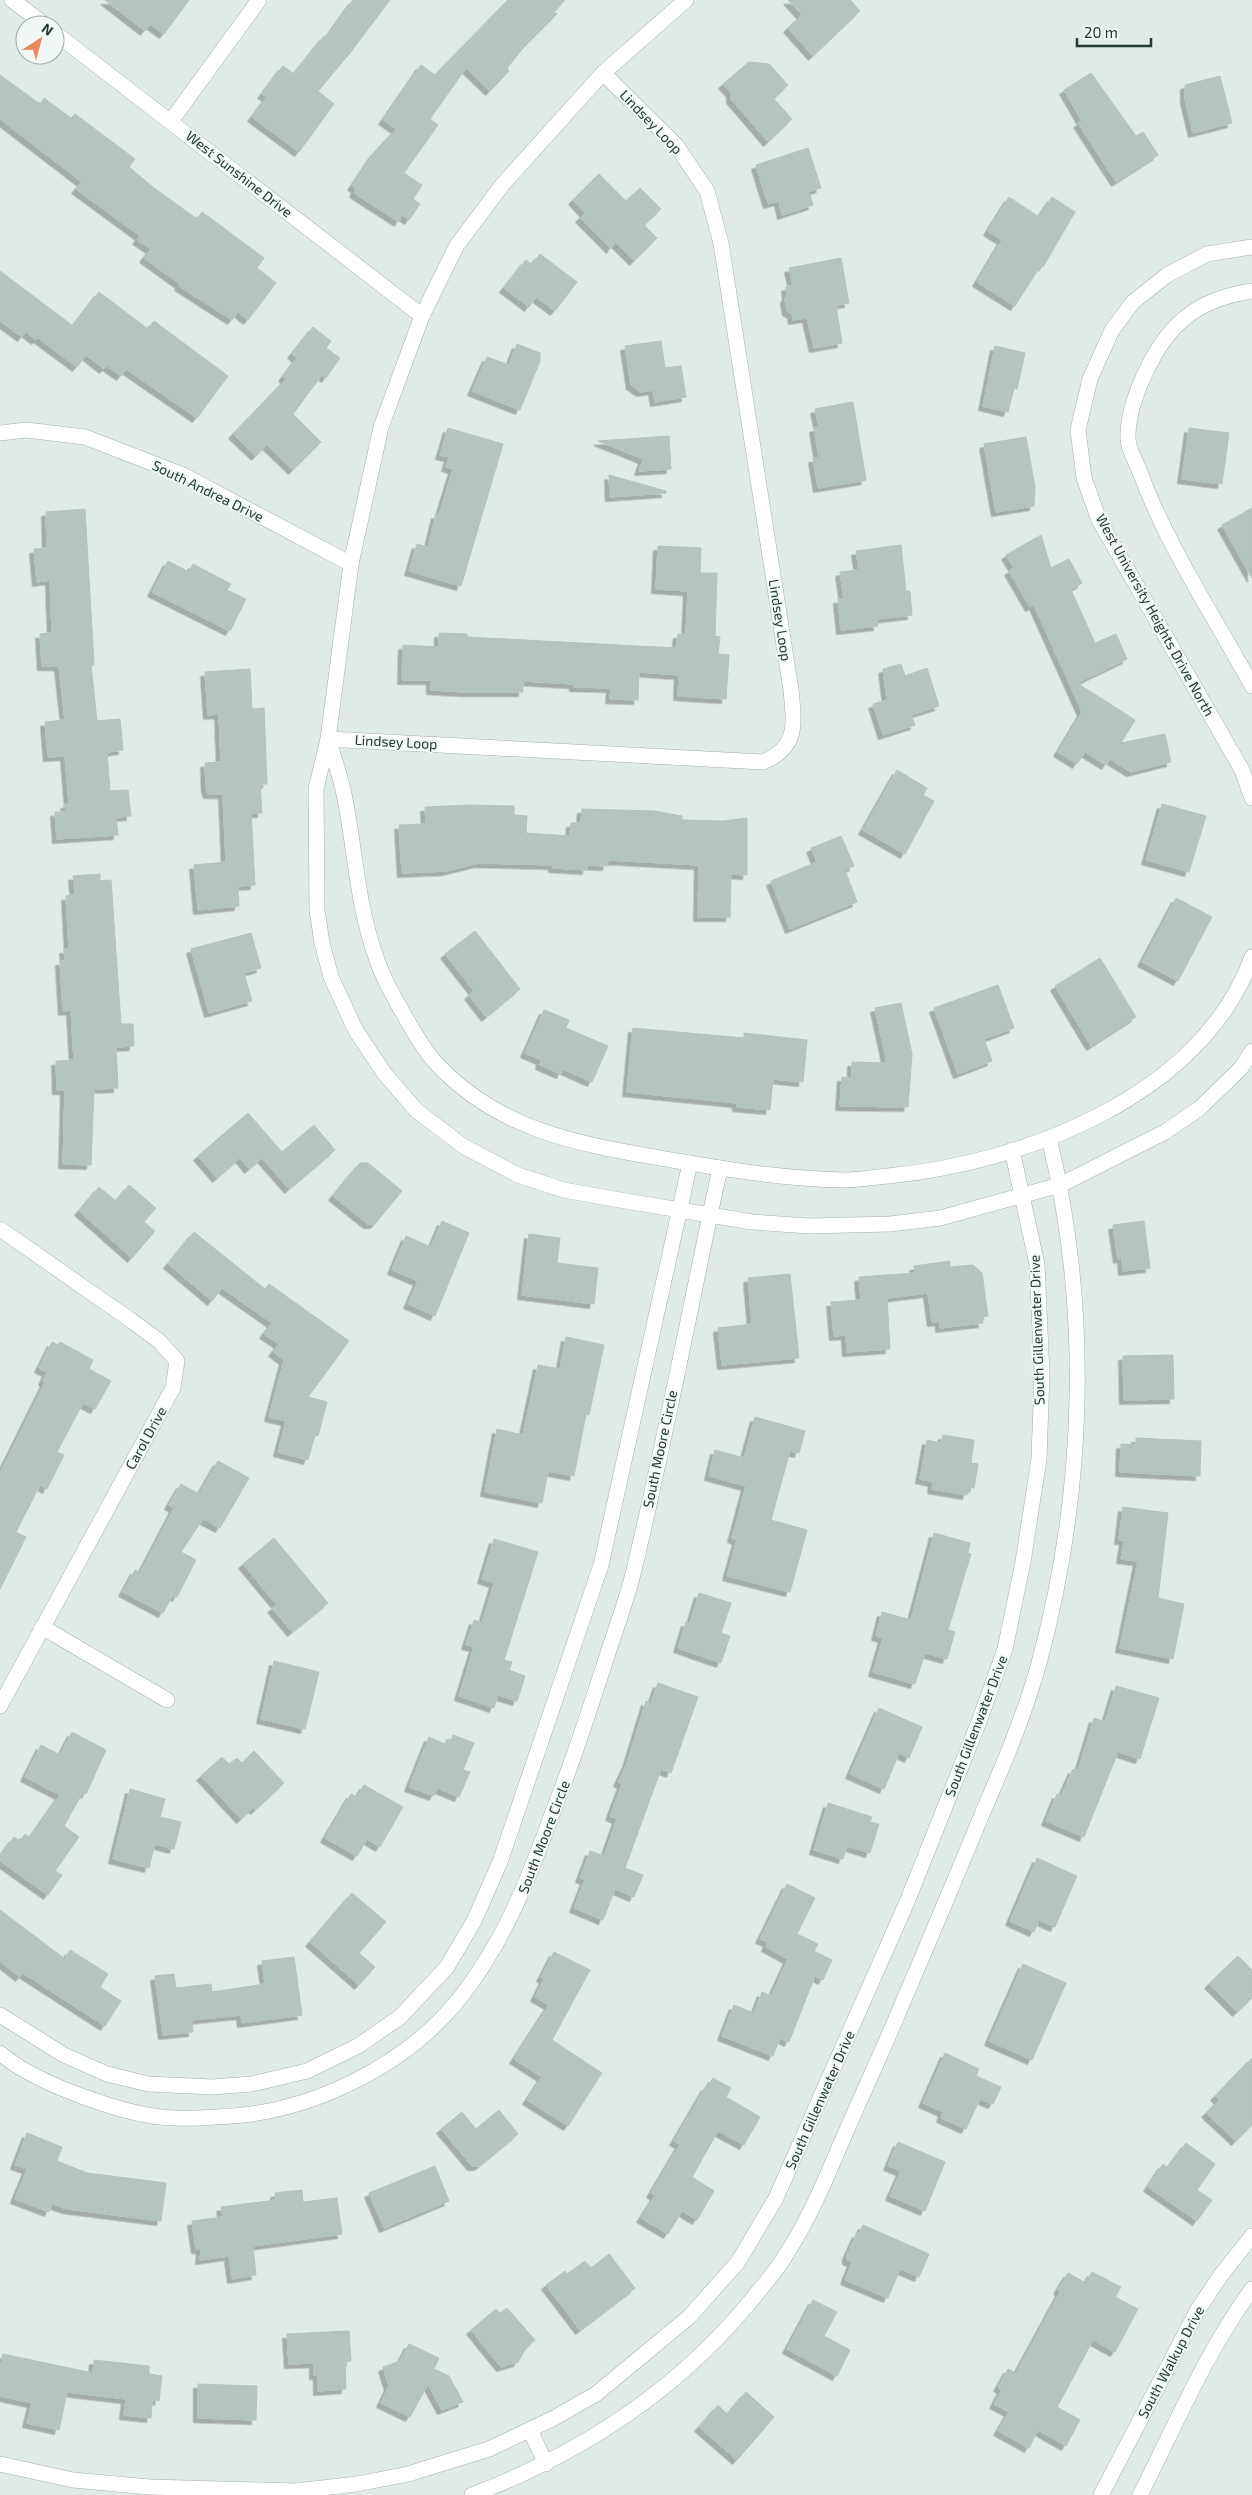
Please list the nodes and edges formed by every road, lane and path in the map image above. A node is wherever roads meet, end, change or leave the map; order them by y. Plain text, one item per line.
1 (12, 0) edge
2 (260, 0) edge
3 (686, 0) edge
4 (32, 15) edge
5 (65, 41) edge
6 (603, 73) junction
7 (171, 121) junction
8 (1252, 248) edge
9 (1252, 291) edge
10 (422, 316) junction
11 (0, 433) edge
12 (351, 564) junction
13 (1252, 686) edge
14 (328, 739) junction
15 (1252, 798) edge
16 (1252, 958) edge
17 (1252, 1051) edge
18 (1049, 1138) junction
19 (1012, 1150) junction
20 (690, 1163) junction
21 (720, 1168) junction
22 (1060, 1185) junction
23 (1023, 1196) junction
24 (681, 1210) junction
25 (710, 1214) junction
26 (0, 1229) edge
27 (42, 1627) junction
28 (168, 1700) dead end
29 (0, 1706) edge
30 (0, 2015) edge
31 (0, 2053) edge
32 (1252, 2236) edge
33 (1252, 2289) edge
34 (530, 2430) junction
35 (0, 2464) edge
36 (546, 2464) junction
37 (472, 2495) edge
38 (1101, 2495) edge
39 (1140, 2495) edge

1 - 4 street
2 - 7 street
3 - 6 street
5 - 7 street, West Sunshine Drive
6 - 10 street
6 - 14 street, Lindsey Loop
7 - 10 street, West Sunshine Drive
8 - 15 street, West University Heights Drive North
9 - 13 street
10 - 12 street
11 - 12 street, South Andrea Drive
12 - 14 street
14 - 20 street
14 - 24 street
16 - 18 street
17 - 22 street
18 - 19 street
18 - 22 street
19 - 21 street
19 - 23 street, South Gillenwater Drive
20 - 21 street
20 - 24 street
21 - 25 street, South Moore Circle
22 - 23 street
22 - 36 street
23 - 25 street
23 - 34 street, South Gillenwater Drive
24 - 25 street
24 - 30 street
25 - 31 street, South Moore Circle
26 - 27 street, Carol Drive
27 - 28 street
27 - 29 street, Carol Drive
32 - 38 street, South Walkup Drive
33 - 39 street
34 - 35 street, South Gillenwater Drive
34 - 36 street
36 - 37 street

